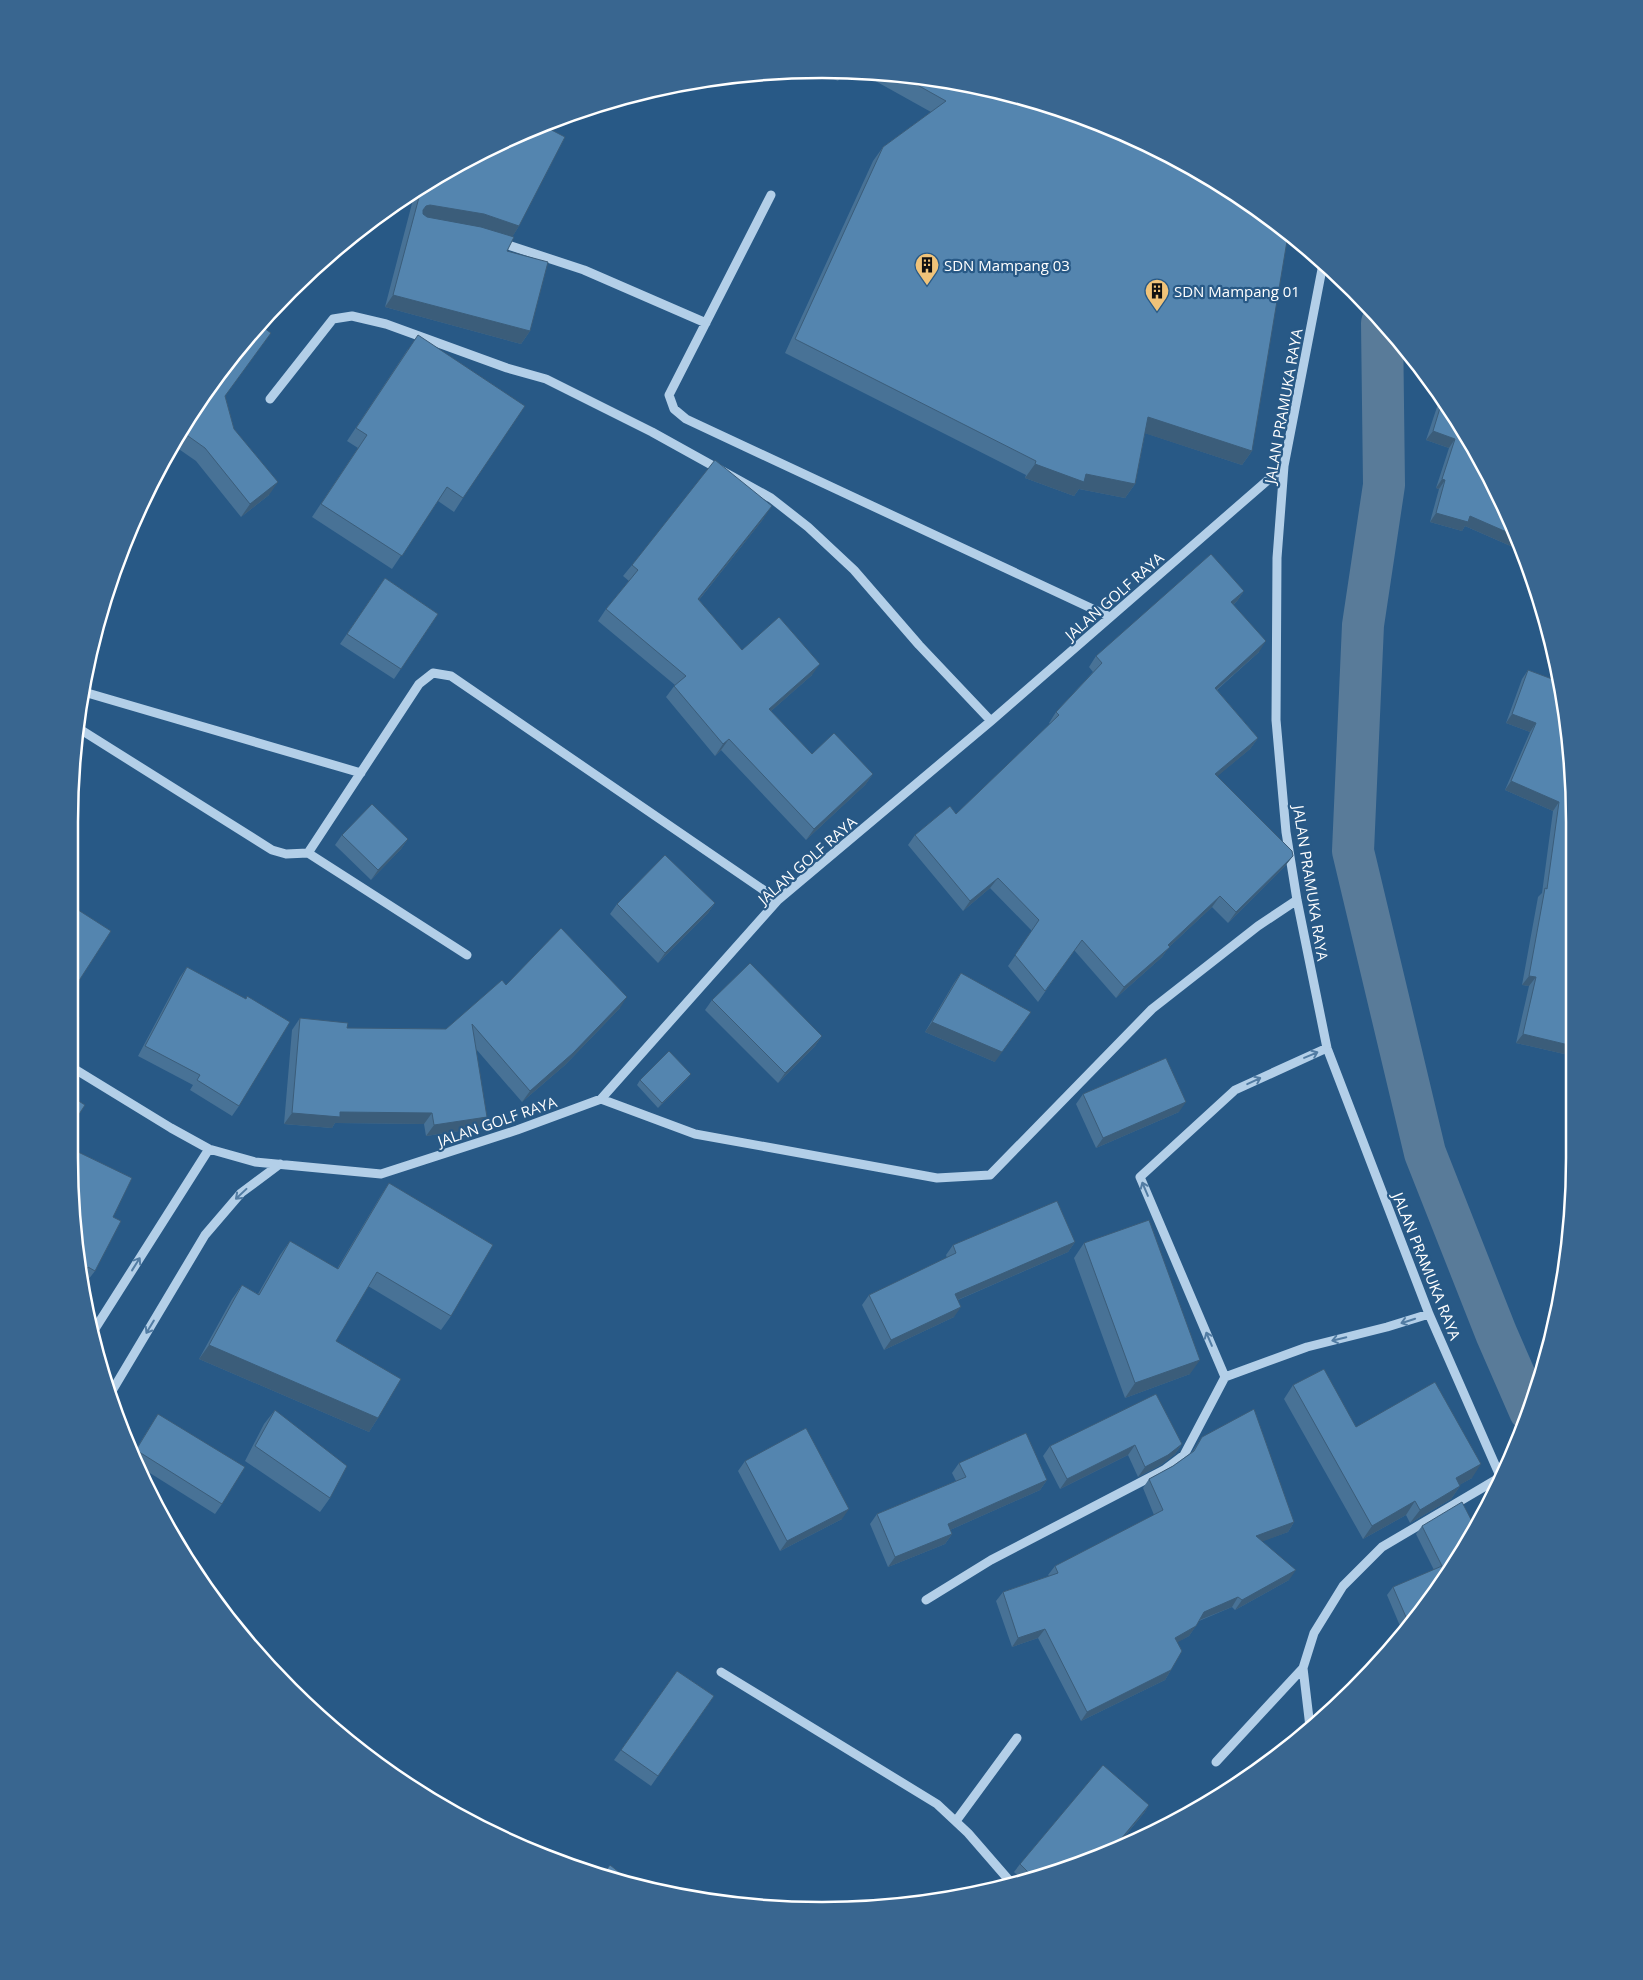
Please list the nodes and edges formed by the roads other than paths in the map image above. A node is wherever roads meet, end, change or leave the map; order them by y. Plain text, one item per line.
1 (771, 195) dead end
2 (492, 240) edge
3 (1322, 271) edge
4 (706, 323) junction
5 (270, 399) dead end
6 (1284, 466) junction
7 (1110, 617) junction
8 (89, 693) edge
9 (991, 721) junction
10 (83, 731) edge
11 (361, 773) junction
12 (308, 853) junction
13 (778, 900) junction
14 (1296, 900) junction
15 (467, 955) dead end
16 (1327, 1048) junction
17 (78, 1071) edge
18 (601, 1099) junction
19 (209, 1149) junction
20 (280, 1164) junction
21 (1429, 1314) junction
22 (97, 1325) edge
23 (1225, 1377) junction
24 (114, 1388) edge
25 (1497, 1470) edge
26 (1492, 1482) edge
27 (926, 1600) dead end
28 (1303, 1668) junction
29 (721, 1672) dead end
30 (1309, 1720) edge
31 (1017, 1738) dead end
32 (1216, 1762) dead end
33 (956, 1821) junction
34 (1008, 1879) edge

1 - 4 street
2 - 4 street
3 - 6 street, JALAN PRAMUKA RAYA
4 - 7 street
5 - 9 street
6 - 7 street, JALAN GOLF RAYA
6 - 14 street, JALAN PRAMUKA RAYA
7 - 9 street, JALAN GOLF RAYA
8 - 11 street
9 - 13 street, JALAN GOLF RAYA
10 - 12 street
11 - 12 street
11 - 13 street
12 - 15 street
13 - 18 street, JALAN GOLF RAYA
14 - 16 street, JALAN PRAMUKA RAYA
14 - 18 street
16 - 21 street, JALAN PRAMUKA RAYA
23 -> 16 street
17 - 19 street, JALAN GOLF RAYA
18 - 20 street, JALAN GOLF RAYA
19 - 20 street, JALAN GOLF RAYA
22 -> 19 street
20 -> 24 street
21 -> 23 street
21 - 25 street, JALAN PRAMUKA RAYA
23 - 27 street
26 - 28 street
28 - 30 street
28 - 32 street
29 - 33 street
31 - 33 street
33 - 34 street

